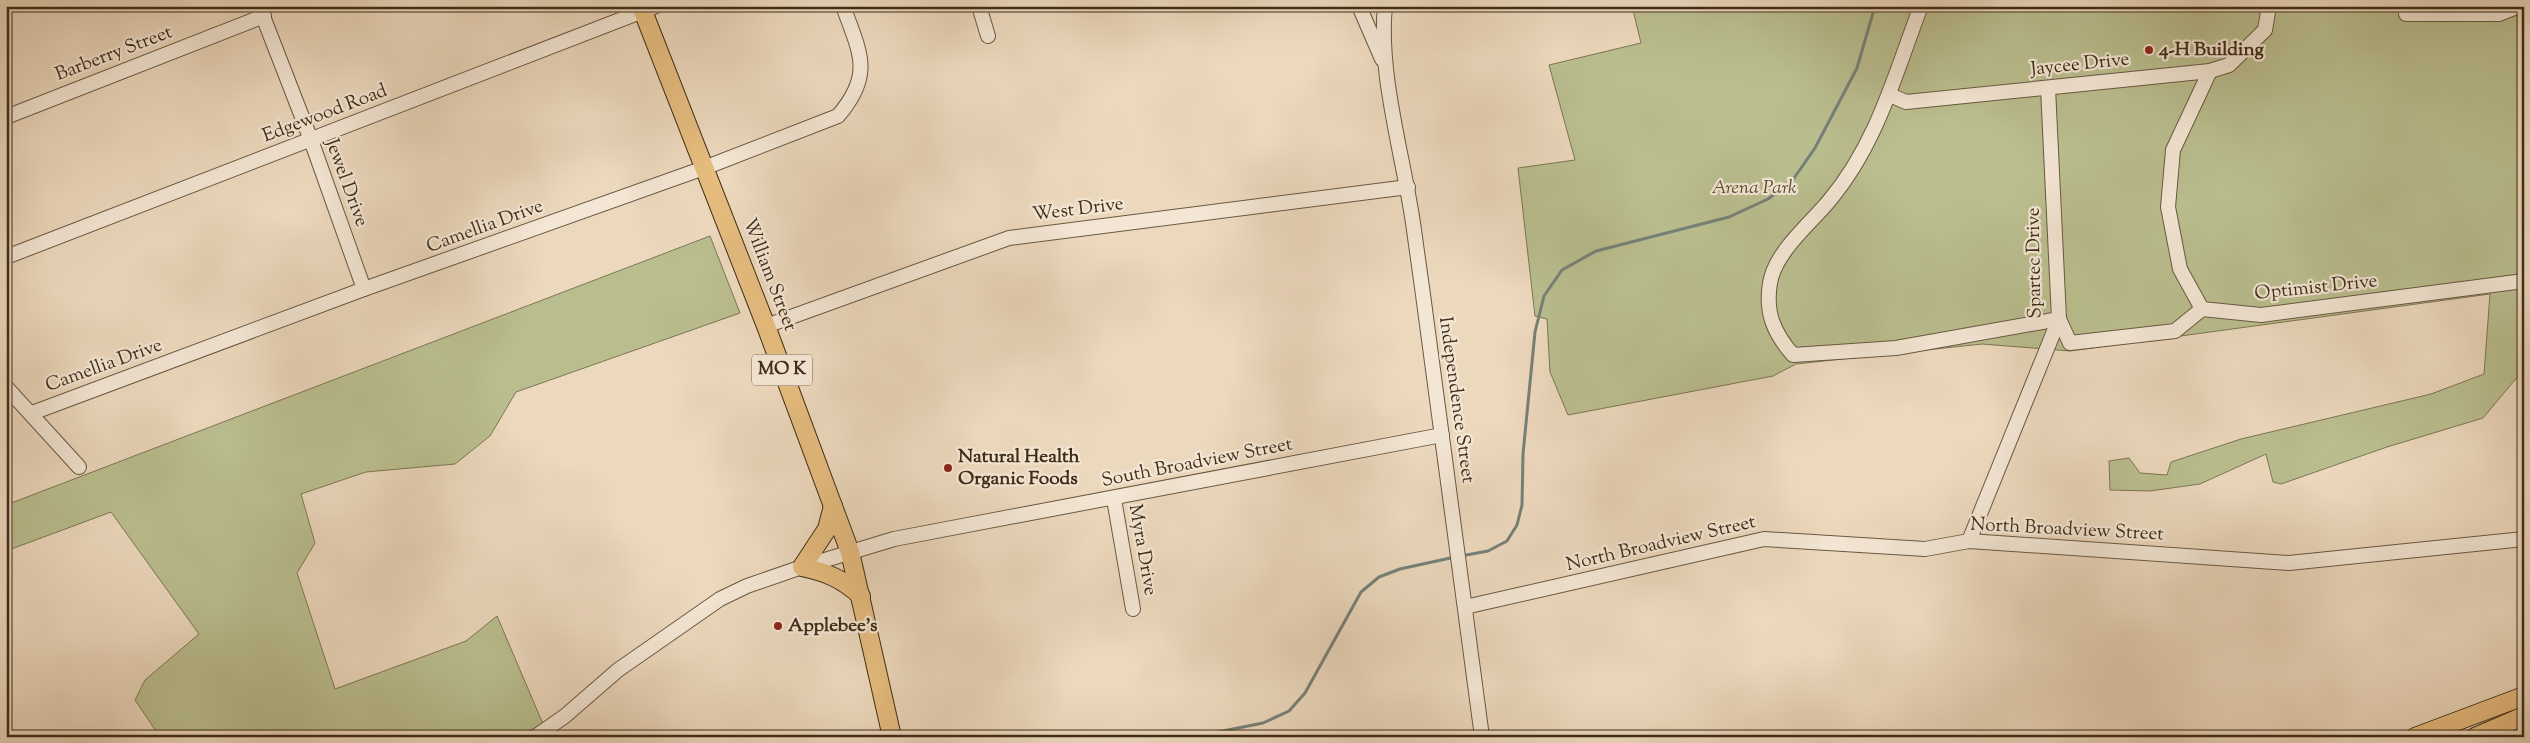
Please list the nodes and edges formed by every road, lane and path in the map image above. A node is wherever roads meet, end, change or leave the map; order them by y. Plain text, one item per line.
1 (843, 6) edge
2 (978, 6) edge
3 (1359, 6) edge
4 (1385, 6) edge
5 (1921, 6) edge
6 (2270, 6) edge
7 (2405, 6) edge
8 (2519, 6) edge
9 (647, 8) edge
10 (262, 11) edge
11 (988, 36) dead end
12 (1386, 69) junction
13 (2210, 71) junction
14 (2048, 88) junction
15 (1890, 95) junction
16 (6, 117) edge
17 (310, 140) junction
18 (704, 168) junction
19 (1408, 187) junction
20 (6, 257) edge
21 (2524, 281) edge
22 (364, 289) junction
23 (2202, 309) junction
24 (2059, 318) junction
25 (766, 326) junction
26 (6, 387) edge
27 (32, 413) junction
28 (1442, 435) junction
29 (79, 467) dead end
30 (1114, 499) junction
31 (832, 506) junction
32 (2524, 539) edge
33 (1969, 541) junction
34 (850, 552) junction
35 (802, 567) junction
36 (861, 596) junction
37 (1465, 607) junction
38 (1133, 609) dead end
39 (2524, 696) edge
40 (2504, 703) junction
41 (2516, 725) edge
42 (535, 737) edge
43 (892, 737) edge
44 (1482, 737) edge
45 (2415, 737) edge
46 (2475, 737) edge

1 - 18 street, Camellia Drive
2 - 11 street
3 - 12 street, Independence Street
4 - 12 street, Independence Street
5 - 15 street
6 - 13 street, Jaycee Drive
7 - 8 street
9 - 17 street, Edgewood Road
9 - 18 main road, William Street / MO K
10 - 16 street, Barberry Street
10 - 17 street, Jewel Drive
12 - 19 street, Independence Street
13 - 14 street, Jaycee Drive
13 - 23 street
14 - 15 street, Jaycee Drive
14 - 24 street, Spartec Drive
15 - 24 street
17 - 20 street, Edgewood Road
17 - 22 street, Jewel Drive
18 - 22 street, Camellia Drive
18 - 25 main road, William Street / MO K
19 - 25 street, West Drive
19 - 28 street, Independence Street
21 - 23 street, Optimist Drive
22 - 27 street, Camellia Drive
23 - 24 street
24 - 33 street, Spartec Drive
25 - 31 main road, William Street / MO K
26 - 27 street
27 - 29 street
28 - 30 street, South Broadview Street
28 - 37 street, Independence Street
30 - 34 street, South Broadview Street
30 - 38 street, Myra Drive
31 - 34 main road, William Street / MO K
31 - 35 main road
32 - 33 street, North Broadview Street
33 - 37 street, North Broadview Street
34 - 35 street, South Broadview Street
34 - 36 main road, William Street / MO K
35 - 36 main road
35 - 42 street, South Broadview Street
36 - 43 main road, William Street / MO K
37 - 44 street, Independence Street
39 - 40 main road
40 - 41 main road
40 - 45 main road
41 - 46 main road

